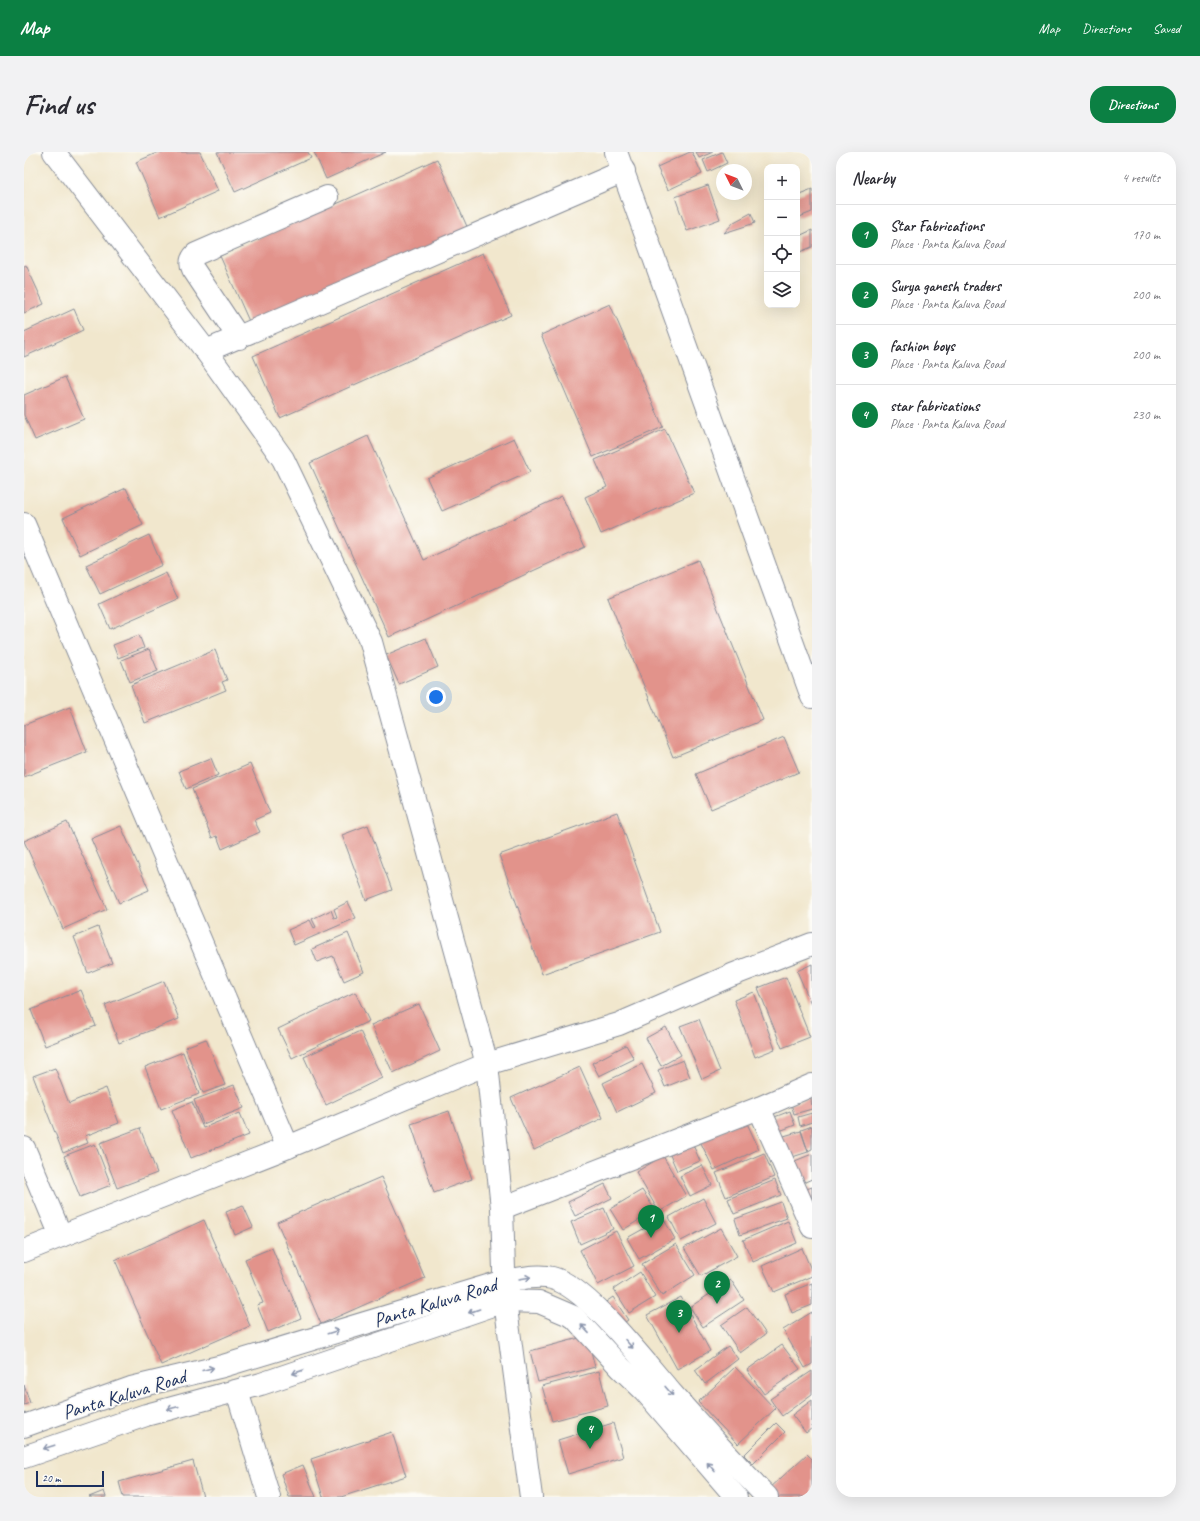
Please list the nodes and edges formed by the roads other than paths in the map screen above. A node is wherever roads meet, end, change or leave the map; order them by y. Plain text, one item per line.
1 (54, 152) edge
2 (620, 161) edge
3 (328, 197) dead end
4 (239, 338) junction
5 (206, 351) junction
6 (24, 524) edge
7 (812, 697) edge
8 (812, 944) edge
9 (487, 1064) junction
10 (812, 1085) edge
11 (759, 1108) junction
12 (288, 1147) junction
13 (24, 1148) edge
14 (502, 1208) junction
15 (812, 1227) edge
16 (61, 1236) junction
17 (24, 1251) edge
18 (504, 1291) junction
19 (237, 1390) junction
20 (24, 1426) edge
21 (24, 1456) edge
22 (269, 1497) edge
23 (531, 1497) edge
24 (736, 1497) edge
25 (767, 1497) edge

1 - 5 street
2 - 4 street
2 - 7 street
3 - 4 street
4 - 5 street
5 - 9 street
6 - 12 street
8 - 9 street
9 - 12 street
9 - 14 street
10 - 11 street
11 - 14 street
11 - 15 street
12 - 16 street
13 - 16 street
14 - 18 street
16 - 17 street
18 -> 19 street, Panta Kaluva Road
20 -> 18 street, Panta Kaluva Road
18 - 23 street
24 -> 18 street, Panta Kaluva Road
18 -> 25 street, Panta Kaluva Road
19 -> 21 street, Panta Kaluva Road
19 - 22 street

